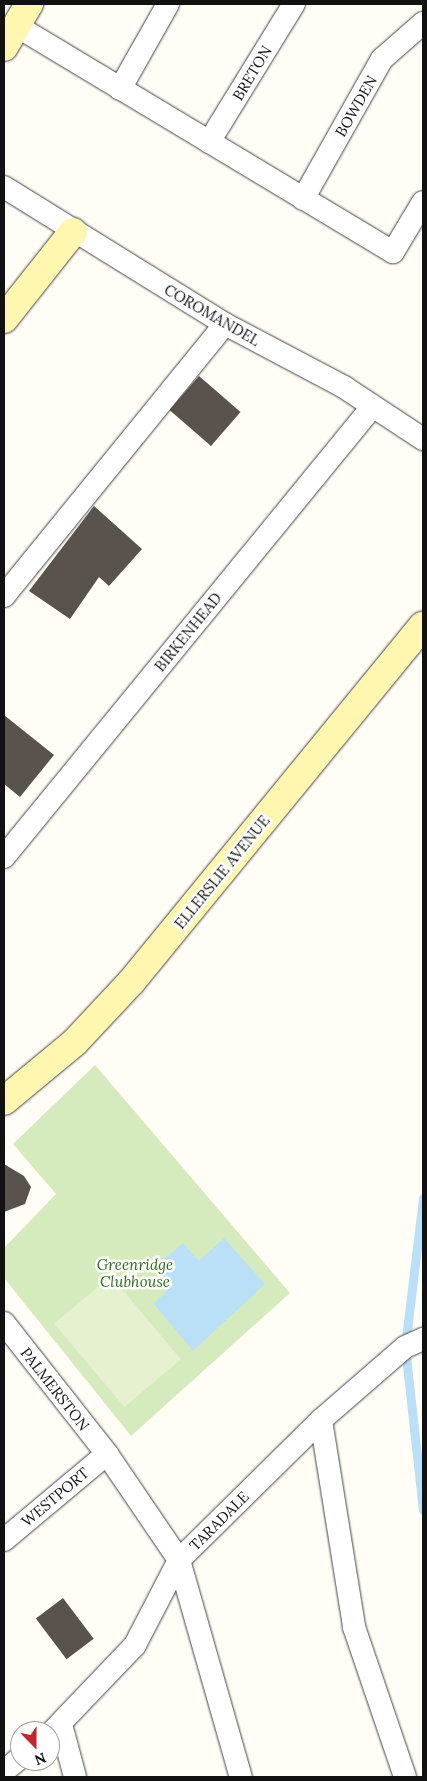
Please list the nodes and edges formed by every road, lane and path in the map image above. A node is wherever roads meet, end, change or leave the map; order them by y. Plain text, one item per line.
1 (168, 4) edge
2 (294, 4) edge
3 (423, 23) edge
4 (16, 25) edge
5 (120, 89) junction
6 (210, 142) junction
7 (4, 187) edge
8 (303, 199) junction
9 (423, 202) edge
10 (74, 232) junction
11 (4, 319) edge
12 (225, 324) junction
13 (372, 407) junction
14 (423, 439) edge
15 (4, 596) edge
16 (423, 626) edge
17 (4, 857) edge
18 (4, 1101) edge
19 (5, 1327) edge
20 (423, 1339) edge
21 (321, 1420) junction
22 (107, 1454) junction
23 (4, 1540) edge
24 (179, 1560) junction
25 (60, 1725) edge
26 (60, 1739) edge
27 (75, 1777) edge
28 (241, 1777) edge
29 (405, 1777) edge

1 - 5 street
2 - 6 street, BRETON
3 - 8 street, BOWDEN
4 - 5 street
5 - 6 street
6 - 8 street
7 - 10 street, COROMANDEL
8 - 9 street
10 - 11 street
10 - 12 street, COROMANDEL
12 - 13 street, COROMANDEL
12 - 15 street
13 - 14 street, COROMANDEL
13 - 17 street, BIRKENHEAD
16 - 18 street, ELLERSLIE AVENUE
19 - 22 street, PALMERSTON
20 - 21 street, TARADALE
21 - 24 street, TARADALE
21 - 29 street
22 - 23 street, WESTPORT
22 - 24 street, PALMERSTON
24 - 25 street, TARADALE
24 - 28 street, PALMERSTON
26 - 27 street

